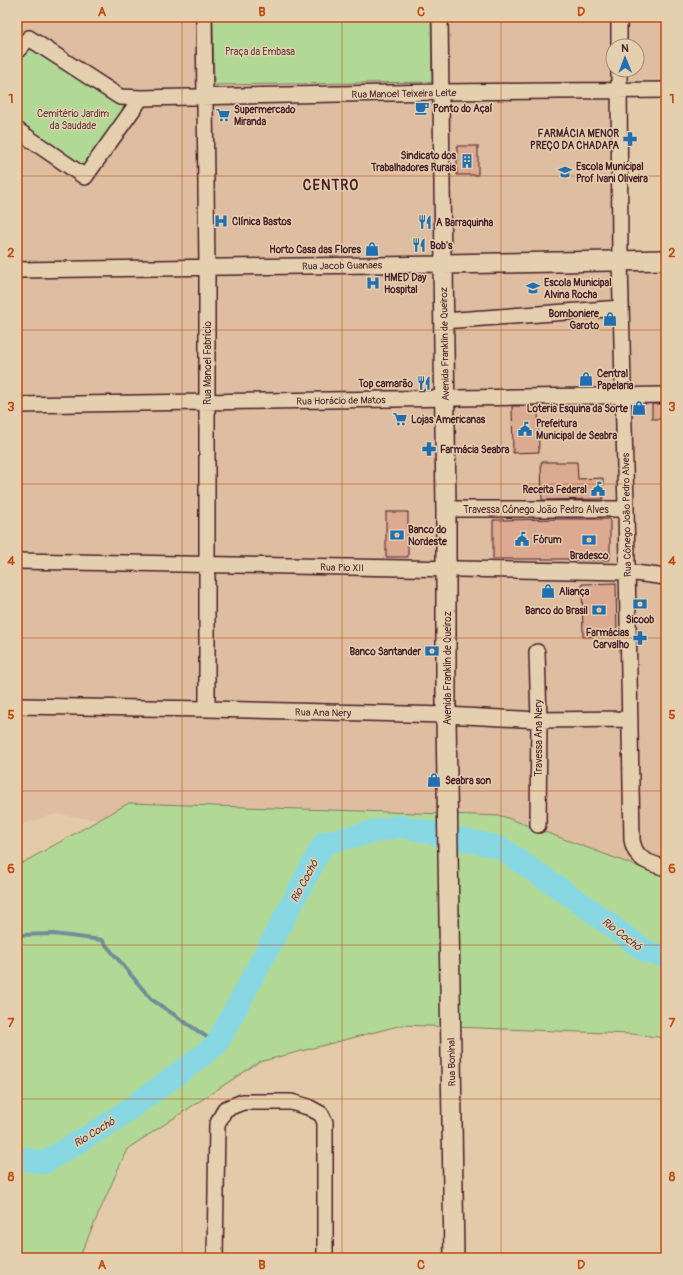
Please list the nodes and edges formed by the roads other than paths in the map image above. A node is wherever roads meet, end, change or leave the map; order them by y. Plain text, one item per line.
1 (204, 17) edge
2 (440, 17) edge
3 (619, 17) edge
4 (619, 38) edge
5 (17, 50) edge
6 (619, 78) edge
7 (666, 90) edge
8 (619, 91) junction
9 (441, 92) junction
10 (204, 96) junction
11 (141, 98) junction
12 (17, 130) edge
13 (666, 260) edge
14 (620, 261) junction
15 (443, 264) junction
16 (207, 267) junction
17 (17, 270) edge
18 (621, 308) junction
19 (443, 321) junction
20 (624, 396) junction
21 (666, 396) edge
22 (444, 398) junction
23 (207, 402) junction
24 (17, 405) edge
25 (446, 509) junction
26 (626, 510) junction
27 (17, 561) edge
28 (208, 564) junction
29 (446, 569) junction
30 (626, 572) junction
31 (666, 577) edge
32 (537, 652) dead end
33 (17, 706) edge
34 (207, 709) junction
35 (446, 714) junction
36 (629, 719) junction
37 (539, 720) junction
38 (538, 825) dead end
39 (449, 867) joint
40 (666, 868) edge
41 (215, 1258) edge
42 (324, 1258) edge
43 (454, 1258) edge

1 - 10 street, Rua Manoel Fabrício
2 - 9 street, Avenida Franklin de Queiroz
3 - 4 street
5 - 11 street, Rua Manoel Teixeira Leite
6 - 8 street, Rua Cônego João Pedro Alves
7 - 8 street, Rua Manoel Teixeira Leite
8 - 9 street, Rua Manoel Teixeira Leite
8 - 14 street, Rua Cônego João Pedro Alves
9 - 10 street, Rua Manoel Teixeira Leite
9 - 15 street, Avenida Franklin de Queiroz
10 - 11 street, Rua Manoel Teixeira Leite
10 - 16 street, Rua Manoel Fabrício
11 - 12 street
13 - 14 main road, Rua Jacob Guanaes
14 - 15 main road, Rua Jacob Guanaes
14 - 18 street, Rua Cônego João Pedro Alves
15 - 16 street, Rua Jacob Guanaes
15 - 19 main road, Avenida Franklin de Queiroz
16 - 17 street, Rua Jacob Guanaes
16 - 23 street, Rua Manoel Fabrício
18 - 19 street
18 - 20 street, Rua Cônego João Pedro Alves
19 - 22 main road, Avenida Franklin de Queiroz
20 - 21 street, Rua Horácio de Matos
20 - 22 street, Rua Horácio de Matos
20 - 26 street, Rua Cônego João Pedro Alves
22 - 23 street, Rua Horácio de Matos
22 - 25 main road, Avenida Franklin de Queiroz
23 - 24 street, Rua Horácio de Matos
23 - 28 street, Rua Manoel Fabrício
25 - 26 street, Travessa Cônego João Pedro Alves
25 - 29 main road, Avenida Franklin de Queiroz
26 - 30 street, Rua Cônego João Pedro Alves
27 - 28 street, Rua Pio XII
28 - 29 street, Rua Pio XII
28 - 34 street, Rua Manoel Fabrício
29 - 30 street, Rua Pio XII
29 - 35 main road, Avenida Franklin de Queiroz
30 - 31 street, Rua Pio XII
30 - 36 street, Rua Cônego João Pedro Alves
32 - 37 street, Travessa Ana Nery
33 - 34 street, Rua Ana Nery
34 - 35 street, Rua Ana Nery
35 - 37 street, Rua Ana Nery
35 - 39 main road, Avenida Franklin de Queiroz
36 - 37 street, Rua Ana Nery
36 - 40 street, Rua Cônego João Pedro Alves
37 - 38 street, Travessa Ana Nery
39 - 43 main road, Rua Boninal
41 - 42 street

